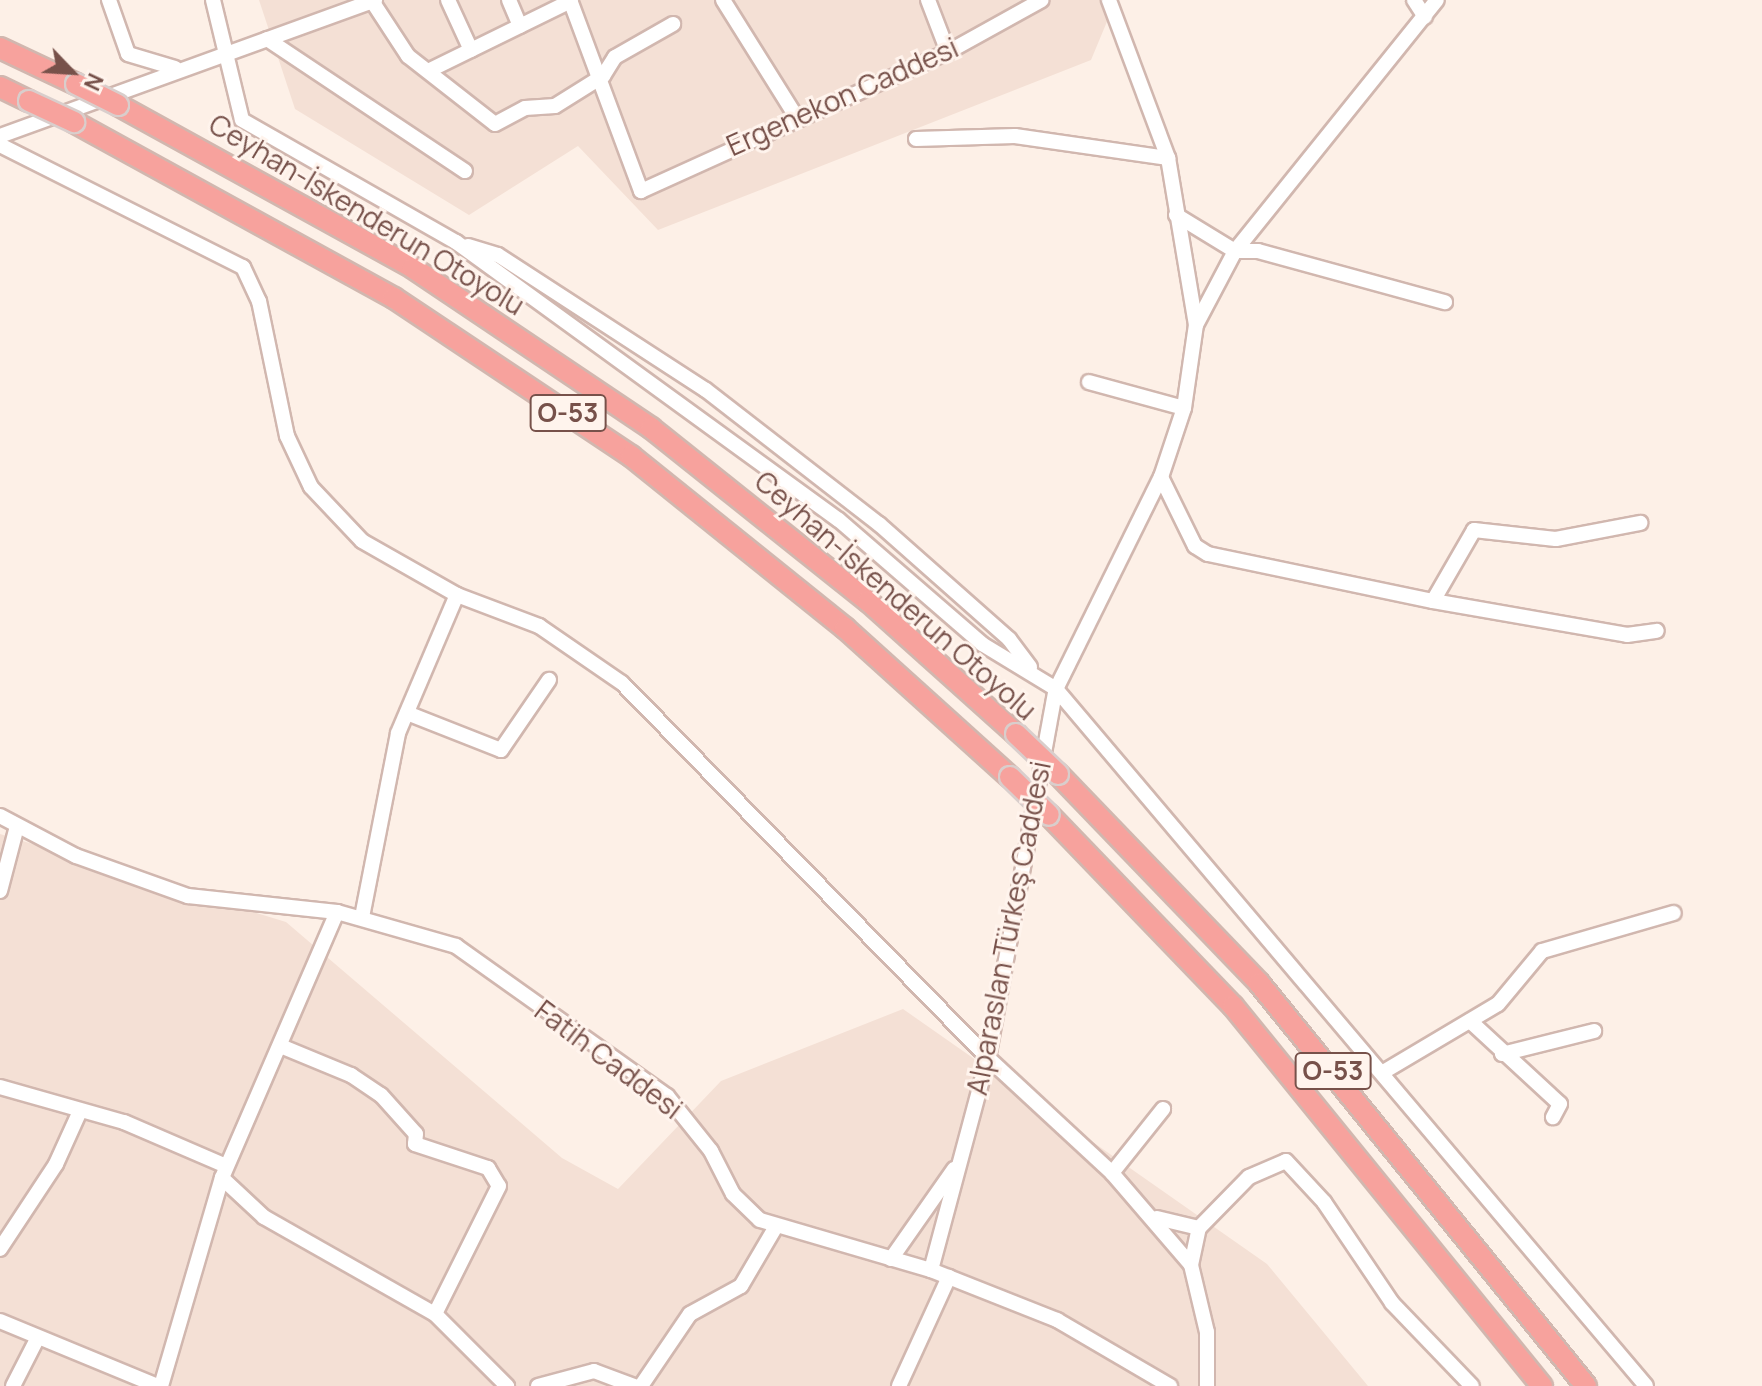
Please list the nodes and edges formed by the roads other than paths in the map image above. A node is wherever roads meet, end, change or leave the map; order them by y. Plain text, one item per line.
1 (109, 0) edge
2 (213, 0) edge
3 (448, 0) edge
4 (509, 0) edge
5 (570, 0) edge
6 (723, 0) edge
7 (928, 0) edge
8 (1042, 0) edge
9 (1109, 0) edge
10 (1414, 0) edge
11 (1437, 0) edge
12 (374, 1) edge
13 (1425, 17) junction
14 (673, 24) dead end
15 (520, 26) junction
16 (267, 39) junction
17 (0, 48) edge
18 (471, 50) junction
19 (220, 51) junction
20 (948, 52) junction
21 (176, 68) junction
22 (428, 71) junction
23 (603, 76) junction
24 (0, 87) edge
25 (795, 115) junction
26 (0, 136) edge
27 (916, 139) dead end
28 (0, 145) edge
29 (1168, 158) junction
30 (465, 171) dead end
31 (1176, 215) junction
32 (456, 242) junction
33 (1235, 251) junction
34 (1445, 302) dead end
35 (1196, 325) junction
36 (1089, 382) dead end
37 (1184, 408) junction
38 (1161, 477) junction
39 (1640, 523) dead end
40 (457, 595) junction
41 (1433, 601) junction
42 (1657, 631) dead end
43 (1037, 677) junction
44 (549, 680) dead end
45 (1056, 689) junction
46 (407, 713) junction
47 (0, 816) edge
48 (17, 826) junction
49 (0, 891) edge
50 (337, 912) junction
51 (1674, 913) dead end
52 (362, 917) junction
53 (1470, 1021) junction
54 (1594, 1031) dead end
55 (283, 1047) junction
56 (1502, 1054) junction
57 (988, 1058) junction
58 (1385, 1071) junction
59 (0, 1087) edge
60 (1163, 1109) dead end
61 (80, 1111) junction
62 (1553, 1117) dead end
63 (961, 1159) junction
64 (223, 1172) junction
65 (1112, 1173) junction
66 (1150, 1214) junction
67 (775, 1228) junction
68 (1199, 1228) junction
69 (0, 1248) edge
70 (891, 1259) junction
71 (1191, 1265) junction
72 (931, 1270) junction
73 (949, 1277) junction
74 (435, 1314) junction
75 (0, 1321) edge
76 (36, 1341) junction
77 (13, 1386) edge
78 (160, 1386) edge
79 (507, 1386) edge
80 (538, 1386) edge
81 (634, 1386) edge
82 (641, 1386) edge
83 (899, 1386) edge
84 (1170, 1386) edge
85 (1207, 1386) edge
86 (1472, 1386) edge
87 (1542, 1386) edge
88 (1586, 1386) edge
89 (1646, 1386) edge

1 - 21 street
2 - 19 street
3 - 18 street
4 - 15 street
5 - 15 street
5 - 23 street
6 - 25 street
7 - 20 street
8 - 20 street, Ergenekon Caddesi
9 - 29 street
10 - 13 street
11 - 13 street
12 - 16 street
12 - 22 street
13 - 33 street
14 - 23 street
15 - 18 street
16 - 19 street
16 - 30 street
17 - 88 highway, Ceyhan-İskenderun Otoyolu / O-53, bridge
18 - 22 street
19 - 21 street
19 - 32 street
20 - 25 street, Ergenekon Caddesi
21 - 26 street
22 - 23 street
23 - 25 street, Ergenekon Caddesi
24 - 87 highway, Ceyhan-İskenderun Otoyolu / O-53, bridge
27 - 29 street
28 - 40 street
29 - 31 street
31 - 33 street
31 - 35 street
32 - 43 street
32 - 43 street
33 - 34 street
33 - 35 street
35 - 37 street, Alparaslan Türkeş Caddesi
36 - 37 street
37 - 38 street, Alparaslan Türkeş Caddesi
38 - 41 street
38 - 45 street, Alparaslan Türkeş Caddesi
39 - 41 street
40 - 46 street
40 - 57 street
41 - 42 street
43 - 45 street
44 - 46 street
45 - 57 street, Alparaslan Türkeş Caddesi
45 - 58 street
46 - 52 street
47 - 48 street, Fatih Caddesi
48 - 49 street
48 - 50 street, Fatih Caddesi
50 - 52 street, Fatih Caddesi
50 - 55 street
51 - 53 street
52 - 67 street, Fatih Caddesi
53 - 56 street
53 - 58 street
54 - 56 street
55 - 64 street
55 - 74 street
56 - 62 street
57 - 63 street, Alparaslan Türkeş Caddesi
57 - 65 street
58 - 89 street
59 - 61 street
60 - 65 street
61 - 64 street
61 - 69 street
63 - 70 street
63 - 72 street, Alparaslan Türkeş Caddesi
64 - 74 street
64 - 78 street
65 - 66 street
66 - 68 street
66 - 71 street
67 - 70 street, Fatih Caddesi
67 - 82 street
68 - 71 street
68 - 86 street
70 - 72 street, Fatih Caddesi
71 - 85 street
72 - 73 street, Fatih Caddesi
73 - 83 street
73 - 84 street, Fatih Caddesi
74 - 79 street
75 - 76 street
76 - 77 street
76 - 78 street
80 - 81 street

